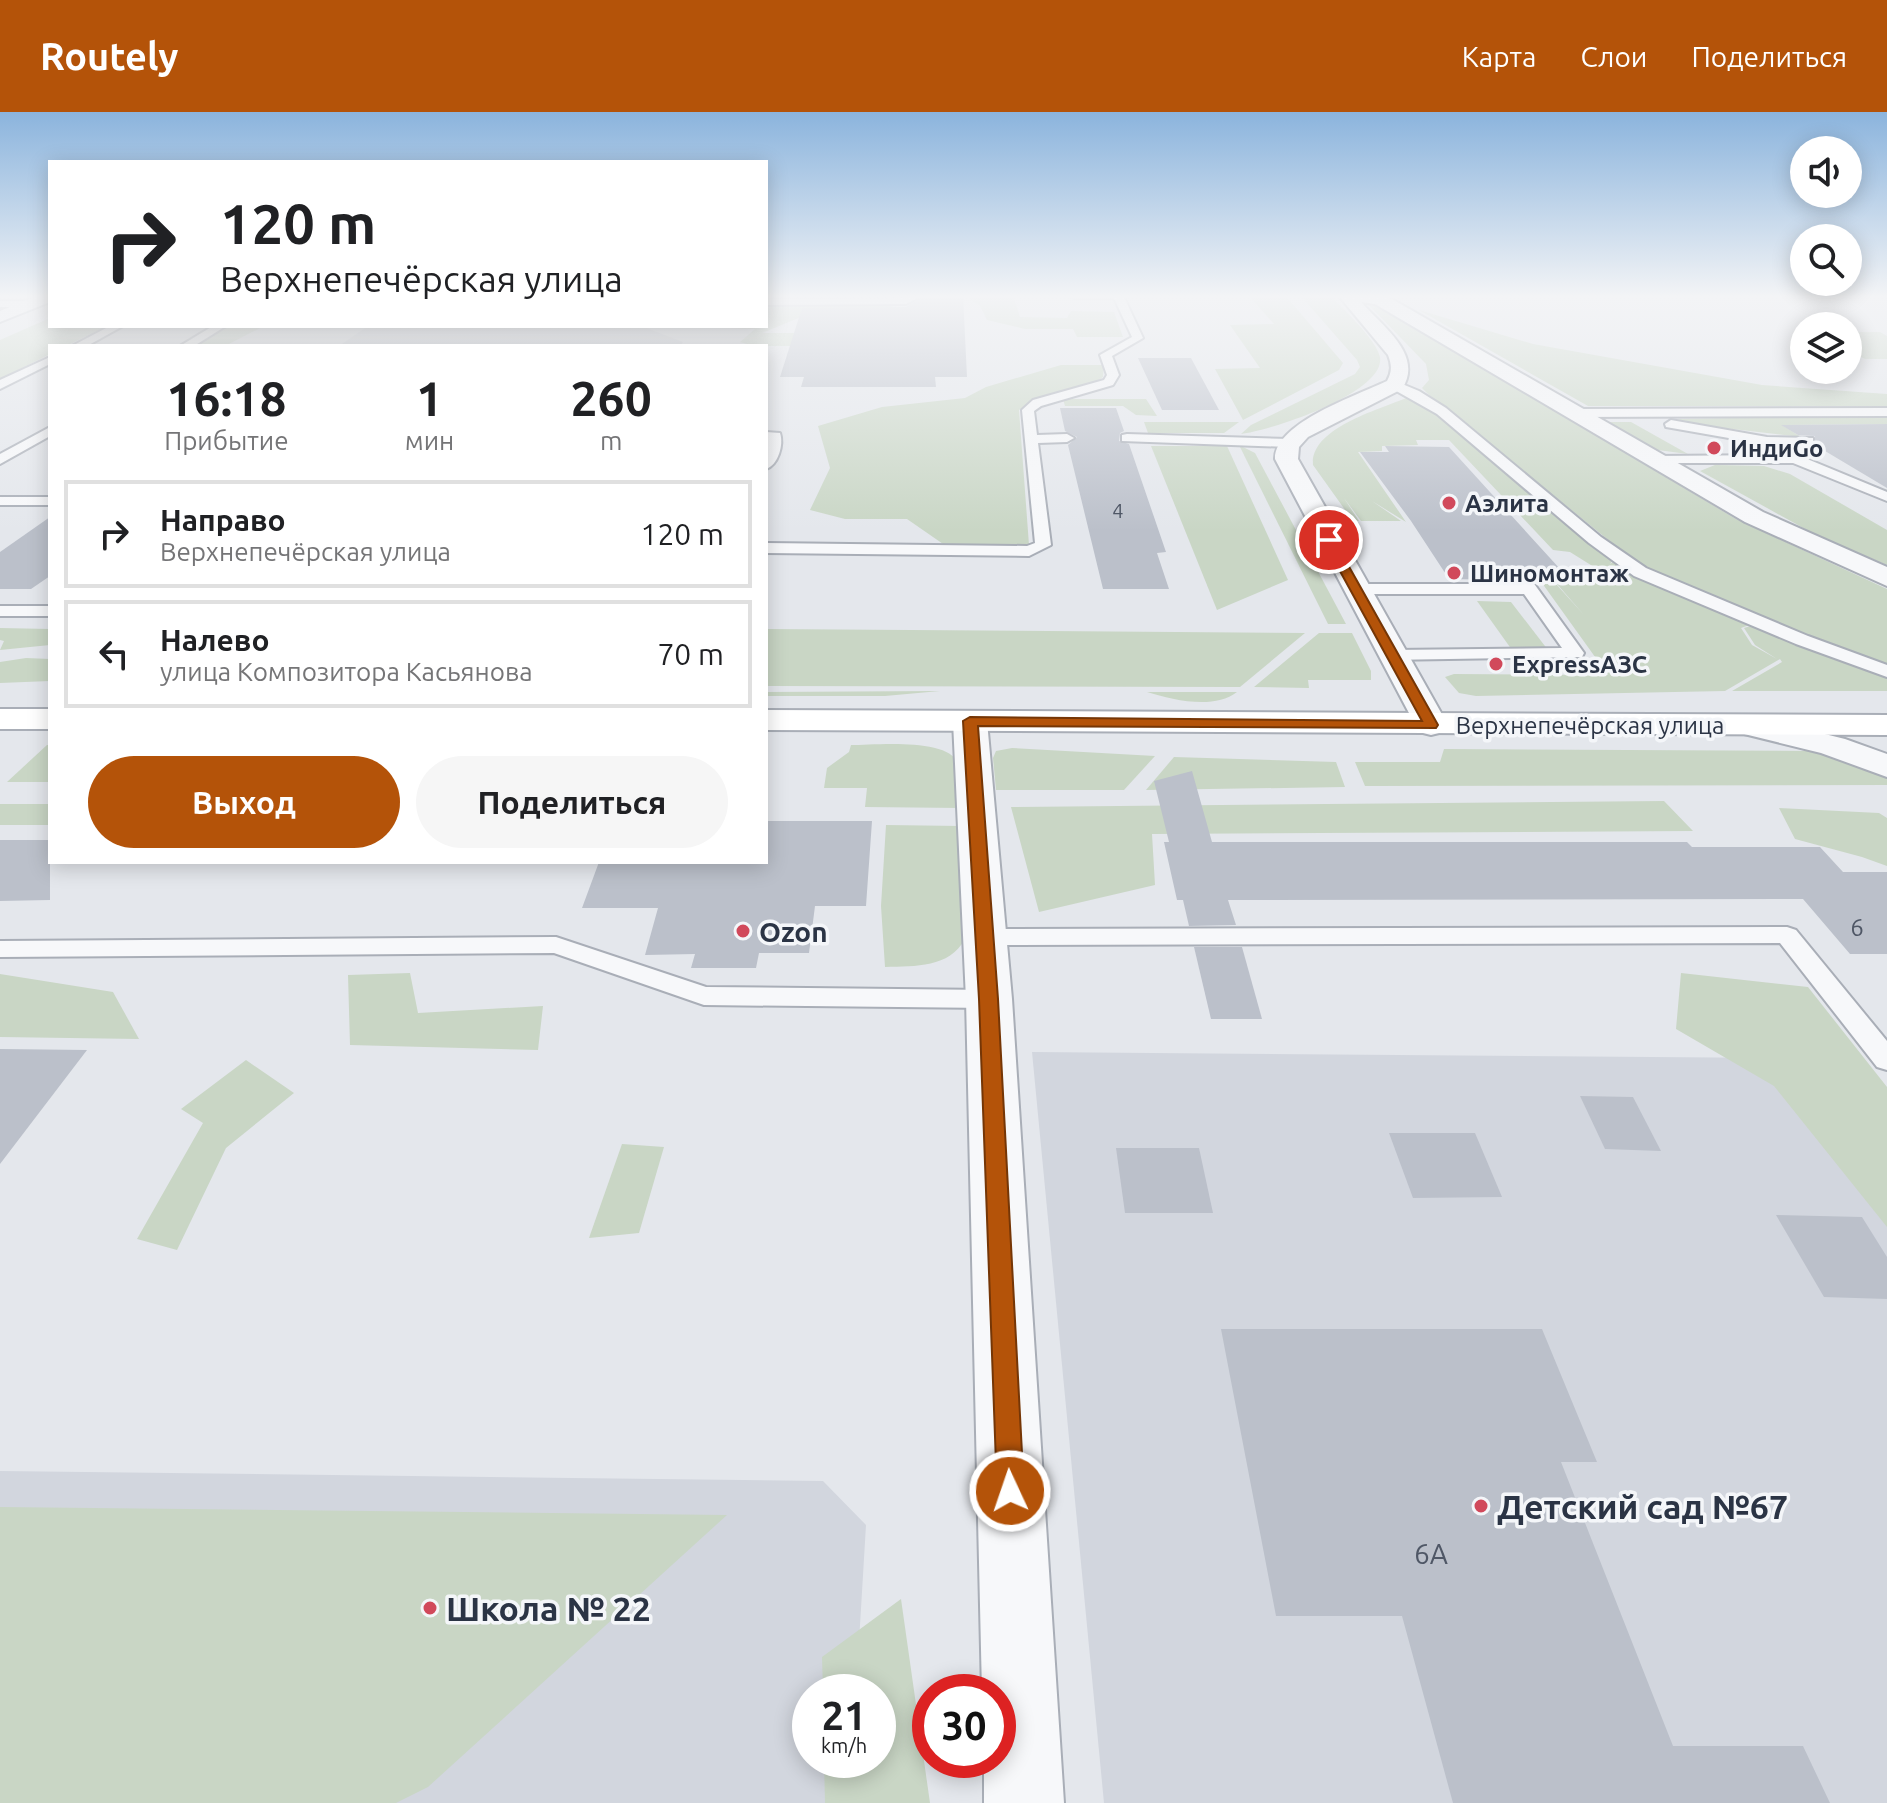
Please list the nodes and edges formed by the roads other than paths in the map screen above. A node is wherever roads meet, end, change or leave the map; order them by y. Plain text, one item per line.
1 (22, 374) edge
2 (1113, 374) edge
3 (1399, 374) edge
4 (1507, 374) edge
5 (0, 385) edge
6 (1395, 385) junction
7 (1604, 412) junction
8 (1887, 412) edge
9 (1574, 413) junction
10 (1658, 422) junction
11 (48, 432) edge
12 (768, 436) edge
13 (1067, 438) dead end
14 (1127, 438) dead end
15 (1031, 439) junction
16 (1689, 440) dead end
17 (1767, 441) junction
18 (1808, 441) dead end
19 (1288, 443) junction
20 (4, 455) edge
21 (1795, 459) junction
22 (1654, 460) junction
23 (768, 461) edge
24 (1887, 497) edge
25 (0, 501) edge
26 (48, 501) edge
27 (1887, 515) edge
28 (768, 548) edge
29 (1512, 573) dead end
30 (1887, 578) edge
31 (1356, 589) junction
32 (1529, 589) junction
33 (0, 611) edge
34 (48, 611) edge
35 (1394, 656) junction
36 (1887, 671) edge
37 (0, 719) edge
38 (48, 719) edge
39 (768, 720) edge
40 (970, 721) junction
41 (1431, 725) junction
42 (1748, 725) junction
43 (1887, 725) edge
44 (1887, 766) edge
45 (985, 937) junction
46 (0, 949) edge
47 (989, 999) junction
48 (1887, 1060) edge
49 (1024, 1803) edge

1 - 5 lane
2 - 15 lane
3 - 6 street
4 - 9 street
6 - 19 street
6 - 36 lane
7 - 8 lane
7 - 9 lane
7 - 10 lane
9 - 22 street
10 - 16 lane
10 - 17 lane
11 - 20 lane
12 - 23 lane
13 - 15 lane
14 - 19 lane
15 - 28 lane
17 - 18 lane
17 - 21 lane
19 - 31 street
21 - 22 lane
21 - 24 lane
21 - 27 lane
22 - 30 street
25 - 26 lane
29 - 32 lane
31 - 32 lane
31 - 35 street
32 - 35 lane
33 - 34 lane
35 - 41 street
37 - 38 street
39 - 40 street, Верхнепечёрская улица
40 - 41 street, Верхнепечёрская улица
40 - 45 street
41 - 42 street, Верхнепечёрская улица
42 - 43 street, Верхнепечёрская улица
42 - 44 street
45 - 47 street
45 - 48 lane
46 - 47 lane
47 - 49 street

